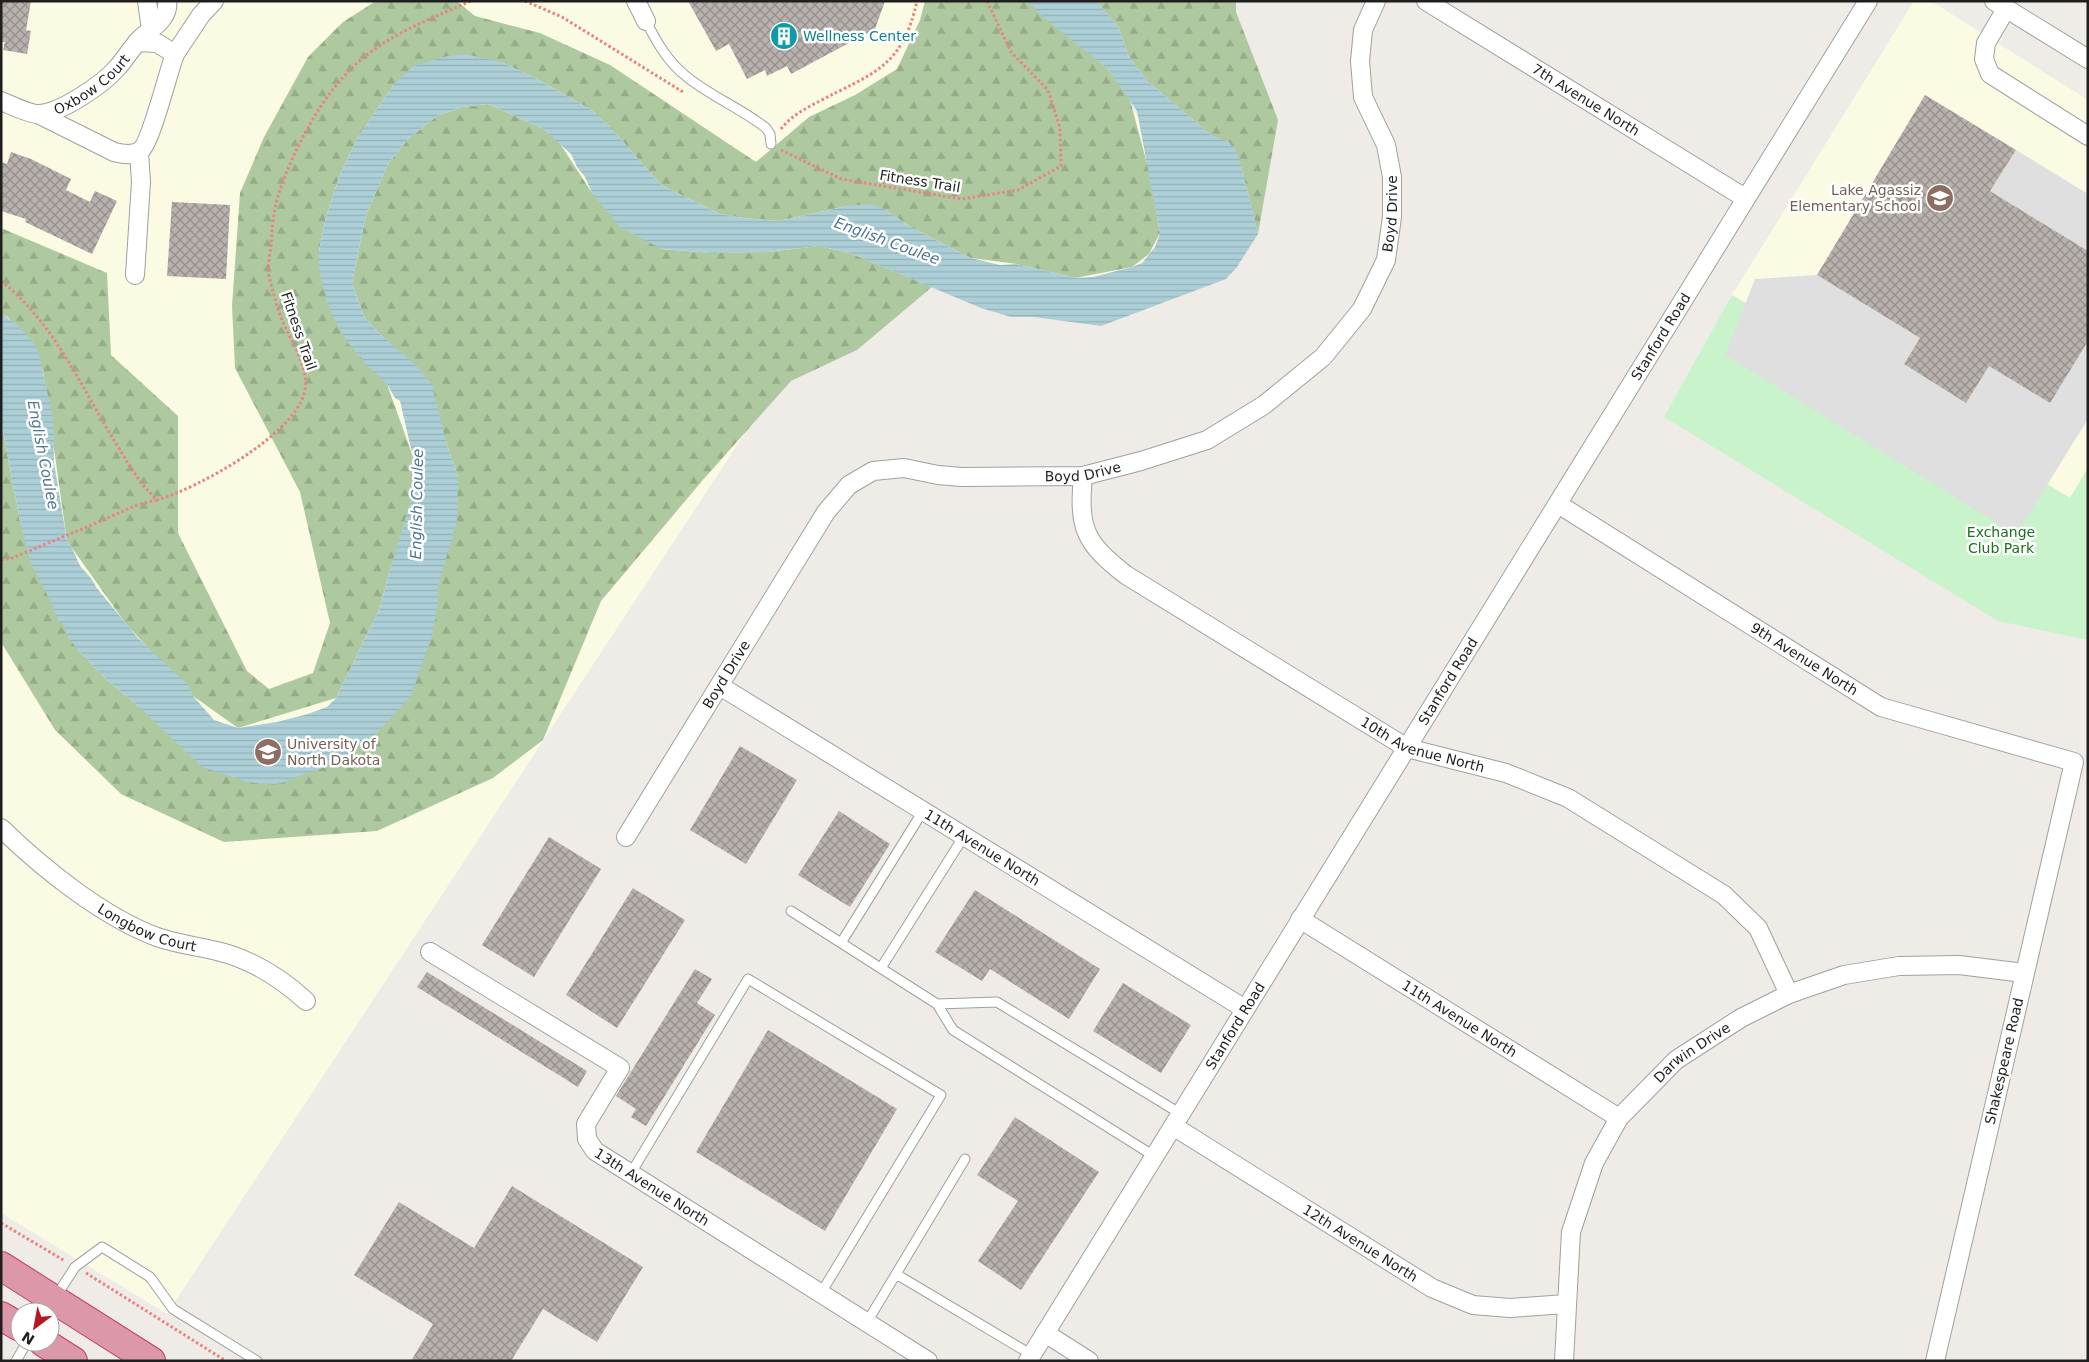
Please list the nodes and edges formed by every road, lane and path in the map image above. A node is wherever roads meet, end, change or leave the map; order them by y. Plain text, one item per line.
1 (147, 1) edge
2 (167, 1) edge
3 (214, 1) edge
4 (471, 1) edge
5 (525, 1) edge
6 (636, 1) edge
7 (917, 1) edge
8 (987, 1) edge
9 (1376, 1) edge
10 (1426, 1) edge
11 (1868, 1) edge
12 (2000, 5) edge
13 (646, 21) joint
14 (151, 30) junction
15 (137, 42) junction
16 (175, 54) junction
17 (2088, 59) edge
18 (689, 96) dead end
19 (1, 101) edge
20 (38, 114) junction
21 (2088, 136) edge
22 (771, 144) junction
23 (139, 152) junction
24 (1745, 198) junction
25 (135, 275) dead end
26 (1, 281) edge
27 (1083, 476) junction
28 (157, 500) junction
29 (1558, 504) junction
30 (1, 560) edge
31 (720, 686) junction
32 (1407, 748) junction
33 (2074, 762) joint
34 (923, 811) junction
35 (1, 828) edge
36 (964, 836) junction
37 (626, 837) dead end
38 (791, 912) dead end
39 (1300, 919) junction
40 (841, 943) junction
41 (430, 952) dead end
42 (881, 968) junction
43 (2024, 973) junction
44 (1789, 994) junction
45 (306, 1001) dead end
46 (937, 1004) junction
47 (1245, 1009) junction
48 (1619, 1118) junction
49 (1177, 1120) junction
50 (1154, 1156) junction
51 (965, 1159) dead end
52 (630, 1173) junction
53 (1, 1223) edge
54 (1, 1266) edge
55 (75, 1267) junction
56 (896, 1274) junction
57 (821, 1293) junction
58 (45, 1302) edge
59 (53, 1302) edge
60 (1566, 1304) junction
61 (60, 1311) edge
62 (867, 1322) junction
63 (1045, 1333) junction
64 (59, 1352) edge
65 (1030, 1358) edge
66 (73, 1361) edge
67 (151, 1361) edge
68 (226, 1361) edge
69 (257, 1361) edge
70 (928, 1361) edge
71 (1089, 1361) edge
72 (1564, 1361) edge
73 (1935, 1361) edge

1 - 14 street
2 - 14 street, Oxbow Court
3 - 16 street
4 - 28 path, Fitness Trail
5 - 18 path
6 - 13 street
7 - 22 path
8 - 22 path, Fitness Trail
9 - 27 street, Boyd Drive
10 - 24 street, 7th Avenue North
11 - 24 street, Stanford Road
12 - 17 street
12 - 21 street
13 - 22 lane
14 - 15 street, Oxbow Court
15 - 16 street, Oxbow Court
15 - 20 street, Oxbow Court
16 - 23 street
19 - 20 street, Oxbow Court
20 - 23 street, Oxbow Court
23 - 25 street
24 - 29 street, Stanford Road
26 - 28 path
27 - 31 street, Boyd Drive
27 - 32 street, 10th Avenue North
28 - 30 path, Fitness Trail
29 - 32 street, Stanford Road
29 - 33 street, 9th Avenue North
31 - 34 street, 11th Avenue North
31 - 37 street, Boyd Drive
32 - 39 street, Stanford Road
32 - 44 street, 10th Avenue North
33 - 43 street, Shakespeare Road
34 - 36 street, 11th Avenue North
34 - 40 lane
35 - 45 street, Longbow Court
36 - 42 lane
36 - 47 street, 11th Avenue North
38 - 40 lane
39 - 47 street, Stanford Road
39 - 48 street, 11th Avenue North
40 - 42 lane
41 - 52 street, 13th Avenue North
42 - 46 lane
43 - 44 street, Darwin Drive
43 - 73 street, Shakespeare Road
44 - 48 street, Darwin Drive
46 - 49 lane
46 - 50 lane
47 - 49 street, Stanford Road
48 - 60 street, Darwin Drive
49 - 50 street, Stanford Road
49 - 60 street, 12th Avenue North
50 - 63 street, Stanford Road
51 - 56 lane
52 - 57 street, 13th Avenue North
52 - 57 lane
53 - 55 path
54 - 58 highway
55 - 59 lane
55 - 68 path
55 - 69 lane
56 - 62 lane
56 - 65 lane
57 - 62 street, 13th Avenue North
60 - 72 street, Darwin Drive
61 - 67 highway
62 - 70 street, 13th Avenue North
63 - 65 street, Stanford Road
63 - 71 street
64 - 66 highway

